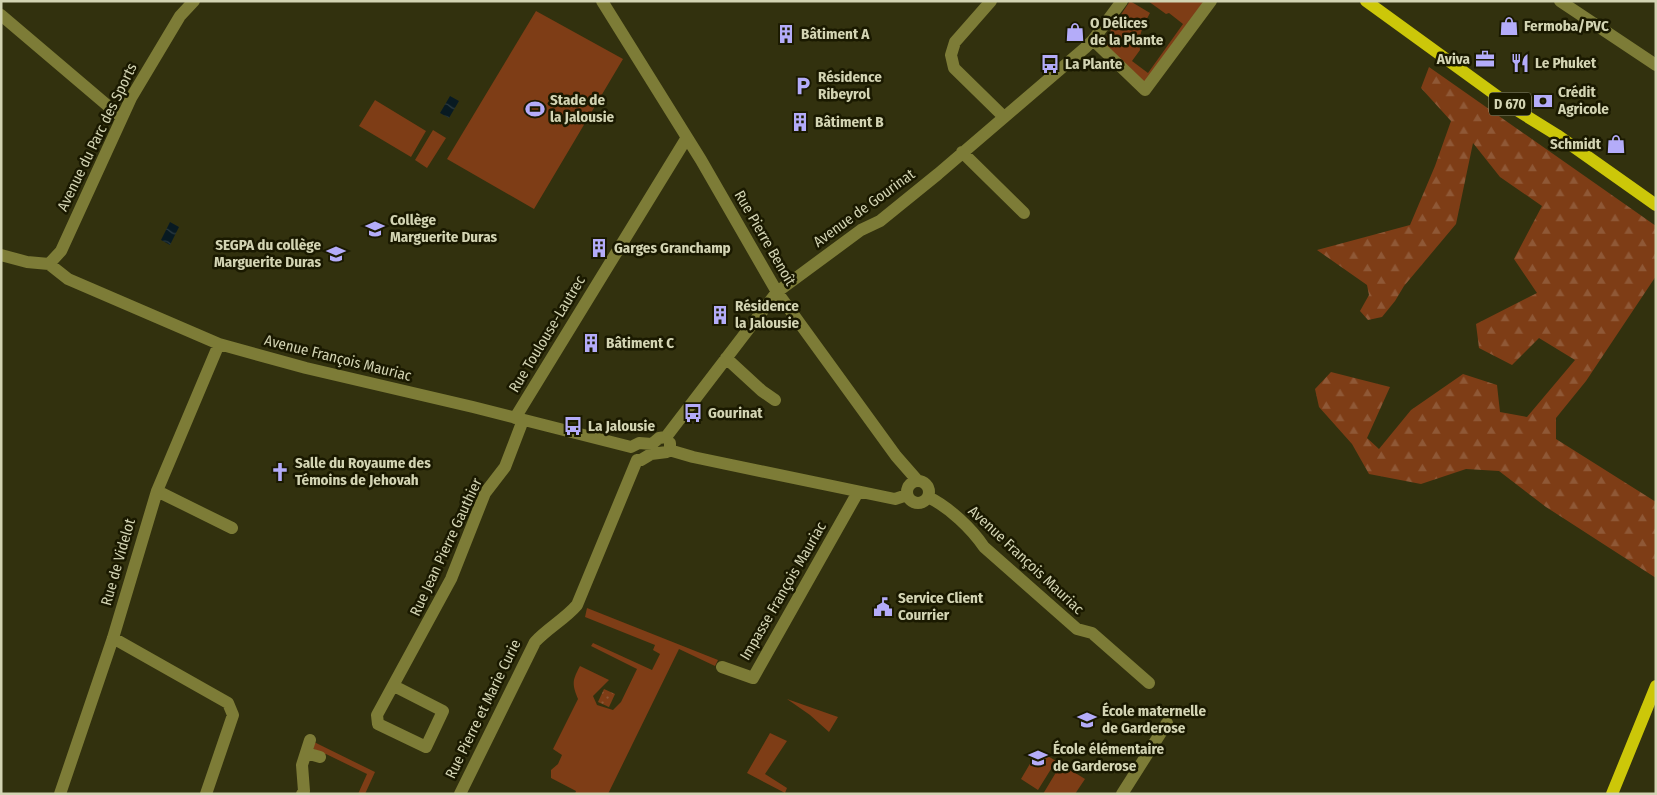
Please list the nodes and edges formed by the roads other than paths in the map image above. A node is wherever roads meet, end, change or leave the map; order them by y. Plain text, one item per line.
1 (194, 1) edge
2 (602, 1) edge
3 (1122, 1) edge
4 (1211, 1) edge
5 (1366, 1) edge
6 (1560, 1) edge
7 (983, 4) edge
8 (1, 15) edge
9 (1093, 40) junction
10 (1656, 65) edge
11 (121, 117) junction
12 (1004, 117) junction
13 (686, 139) junction
14 (962, 152) junction
15 (1656, 205) edge
16 (1024, 213) dead end
17 (1, 255) edge
18 (49, 264) junction
19 (777, 292) junction
20 (219, 344) junction
21 (726, 358) junction
22 (775, 400) dead end
23 (519, 419) junction
24 (666, 437) junction
25 (632, 447) junction
26 (669, 450) junction
27 (637, 460) junction
28 (917, 480) junction
29 (157, 491) junction
30 (858, 492) junction
31 (907, 495) junction
32 (928, 497) junction
33 (232, 528) dead end
34 (113, 638) junction
35 (722, 667) dead end
36 (1149, 683) dead end
37 (394, 686) junction
38 (1656, 686) edge
39 (1167, 723) dead end
40 (320, 758) dead end
41 (60, 794) edge
42 (206, 794) edge
43 (302, 794) edge
44 (460, 794) edge
45 (1122, 794) edge
46 (1612, 794) edge

1 - 11 street, Avenue du Parc des Sports
2 - 13 street, Rue Pierre Benoît
3 - 9 street, Avenue de Gourinat
4 - 9 street
5 - 15 main road, D 670
6 - 10 street
7 - 12 street
8 - 11 street
9 - 12 street, Avenue de Gourinat
11 - 18 street, Avenue du Parc des Sports
12 - 14 street, Avenue de Gourinat
13 - 19 street, Rue Pierre Benoît
13 - 23 street, Rue Toulouse-Lautrec
14 - 16 street
14 - 19 street, Avenue de Gourinat
17 - 18 street
18 - 20 street, Avenue François Mauriac
19 - 21 street, Avenue de Gourinat
19 - 28 street, Rue Pierre Benoît
20 - 23 street, Avenue François Mauriac
20 - 29 street, Rue de Videlot
21 - 22 street
21 - 24 street, Avenue de Gourinat
23 - 25 street, Avenue François Mauriac
23 - 37 street, Rue Jean Pierre Gauthier
24 - 25 street, Avenue François Mauriac
24 - 26 street
25 - 27 street
26 - 27 street
26 - 30 street
27 - 44 street, Rue Pierre et Marie Curie
28 - 31 street
28 - 32 street
29 - 33 street
29 - 34 street, Rue de Videlot
30 - 31 street
30 - 35 street, Impasse François Mauriac
31 - 32 street
32 - 36 street, Avenue François Mauriac
34 - 41 street, Rue de Videlot
34 - 42 street
37 - 37 street, Rue Jean Pierre Gauthier
38 - 46 main road
39 - 45 street
40 - 43 street

